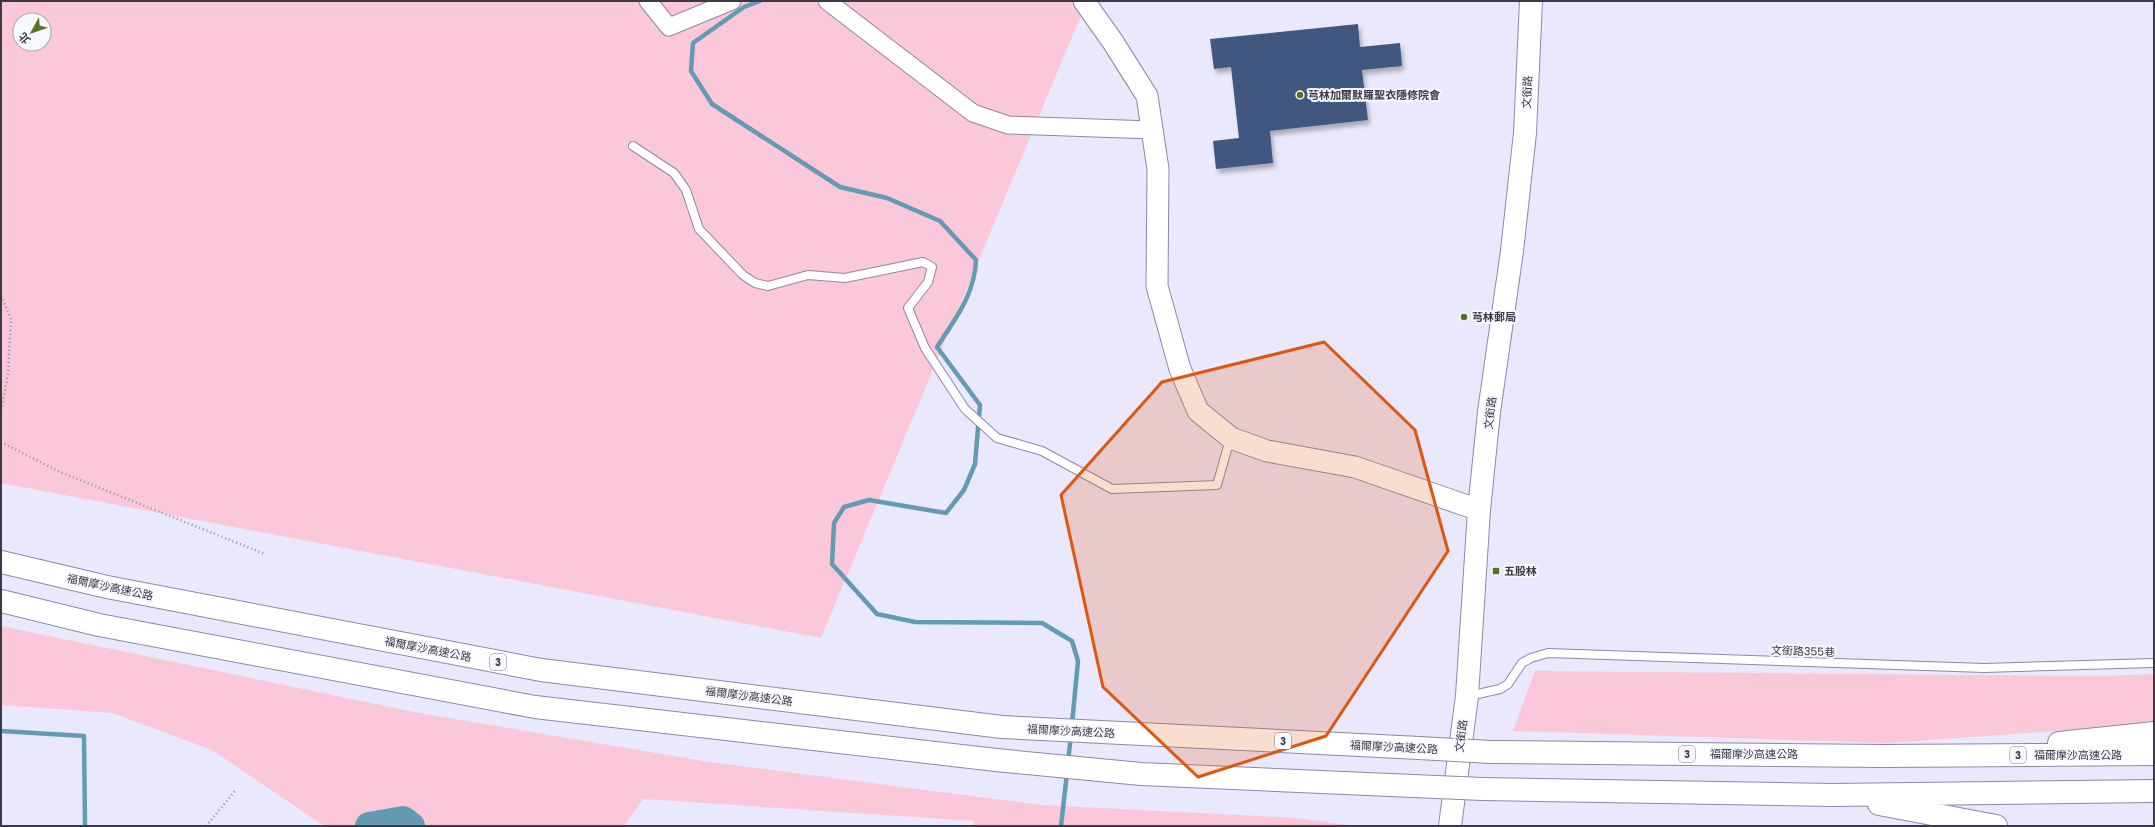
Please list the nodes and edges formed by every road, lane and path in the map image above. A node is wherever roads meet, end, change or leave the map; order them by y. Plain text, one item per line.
1 (648, 1) edge
2 (732, 1) edge
3 (826, 1) edge
4 (1084, 1) edge
5 (1531, 1) edge
6 (1152, 130) junction
7 (633, 146) dead end
8 (1, 296) edge
9 (1, 412) edge
10 (1231, 438) junction
11 (1, 442) edge
12 (1480, 510) junction
13 (265, 554) dead end
14 (1, 562) edge
15 (1, 601) edge
16 (2154, 663) edge
17 (1467, 696) junction
18 (2154, 733) edge
19 (2154, 754) edge
20 (1883, 756) junction
21 (236, 791) dead end
22 (2154, 791) edge
23 (1832, 795) junction
24 (206, 826) edge
25 (1450, 826) edge
26 (1996, 826) edge

1 - 2 street
3 - 6 street
4 - 6 street
5 - 12 main road, 文銜路
6 - 10 street
7 - 10 lane
8 - 9 path
10 - 12 street
11 - 13 path
12 - 17 main road, 文銜路
14 - 20 main road, 福爾摩沙高速公路 / 3, bridge
15 - 23 main road, bridge
16 - 17 lane, 文銜路355巷
17 - 25 main road, 文銜路
18 - 20 main road
19 - 20 main road, 福爾摩沙高速公路 / 3
21 - 24 path
22 - 23 main road
23 - 26 main road

